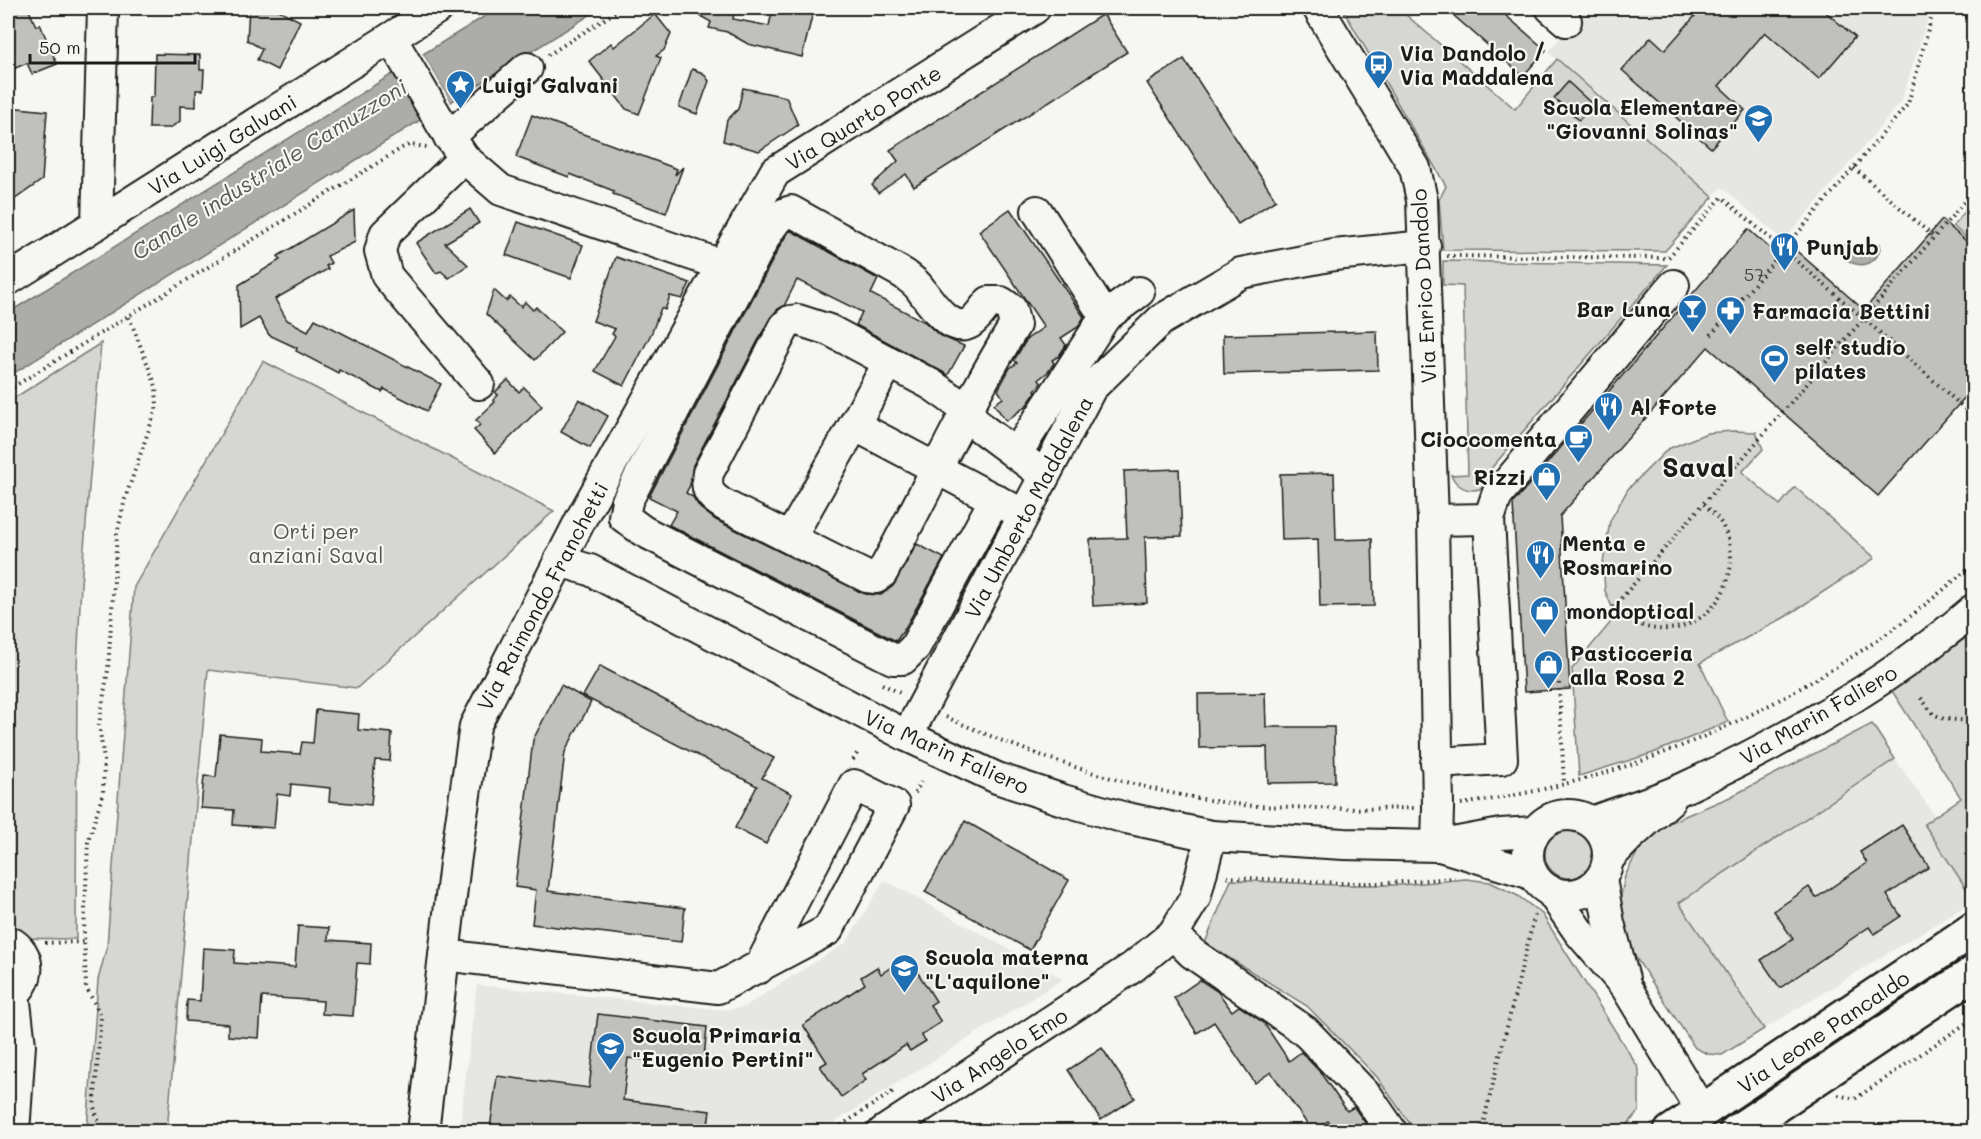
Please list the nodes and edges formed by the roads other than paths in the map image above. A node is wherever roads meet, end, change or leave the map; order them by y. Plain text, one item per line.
1 (103, 8) edge
2 (438, 8) edge
3 (1035, 8) edge
4 (1318, 8) edge
5 (395, 45) junction
6 (527, 68) road end
7 (452, 140) junction
8 (1037, 211) dead end
9 (97, 224) junction
10 (1433, 251) junction
11 (722, 265) junction
12 (8, 280) edge
13 (1674, 285) dead end
14 (1139, 292) dead end
15 (1105, 317) junction
16 (889, 362) junction
17 (479, 384) dead end
18 (967, 411) junction
19 (854, 425) junction
20 (1016, 454) junction
21 (936, 469) junction
22 (1044, 475) junction
23 (995, 499) junction
24 (1024, 514) junction
25 (1489, 519) junction
26 (1433, 520) junction
27 (790, 538) junction
28 (559, 561) junction
29 (1974, 609) edge
30 (907, 736) junction
31 (1436, 763) junction
32 (1685, 788) junction
33 (1592, 822) junction
34 (1534, 832) junction
35 (1211, 836) junction
36 (1437, 846) junction
37 (1605, 868) junction
38 (1540, 892) junction
39 (1974, 929) edge
40 (1173, 934) junction
41 (11, 942) edge
42 (444, 955) junction
43 (759, 968) junction
44 (1974, 973) edge
45 (1626, 987) junction
46 (11, 995) edge
47 (1708, 1122) edge
48 (14, 1131) edge
49 (423, 1131) edge
50 (883, 1131) edge
51 (1392, 1131) edge
52 (1671, 1131) edge
53 (1736, 1131) edge

1 - 9 street
2 - 5 street, Via Luigi Galvani
3 - 11 street, Via Quarto Ponte
4 - 10 street, Via Enrico Dandolo
5 - 7 street
5 - 9 street, Via Luigi Galvani
6 - 7 street
7 - 11 street
7 - 17 street
8 - 15 street
9 - 12 street, Via Luigi Galvani
10 - 22 street, Via Umberto Maddalena
10 - 26 street, Via Enrico Dandolo
11 - 28 street, Via Raimondo Franchetti
13 - 25 street
14 - 15 street
15 - 20 street
16 - 18 street
16 - 19 street
16 - 27 street
18 - 20 street
18 - 21 street
18 - 23 street
19 - 21 street
19 - 27 street
20 - 22 street
21 - 23 street
21 - 27 street
22 - 24 street, Via Umberto Maddalena
23 - 24 street
24 - 30 street, Via Umberto Maddalena
25 - 26 street
25 - 31 street
26 - 31 street, Via Enrico Dandolo
28 - 30 street, Via Marin Faliero
28 - 42 street, Via Raimondo Franchetti
29 - 32 street, Via Marin Faliero
30 - 35 street, Via Marin Faliero
31 - 36 street, Via Enrico Dandolo
32 - 33 street, Via Marin Faliero
32 - 37 street, Via Marin Faliero
33 - 34 street, Via Marin Faliero
33 - 37 street
34 - 36 street, Via Marin Faliero
34 - 38 street
35 - 36 street, Via Marin Faliero
35 - 40 street, Via Angelo Emo
36 - 38 street, Via Marin Faliero
37 - 38 street, Via Marin Faliero
37 - 45 street
38 - 45 street
39 - 47 main road, Via Leone Pancaldo
40 - 50 street, Via Angelo Emo
40 - 51 street
41 - 46 street
42 - 43 street
42 - 49 street, Via Raimondo Franchetti
43 - 43 street
44 - 53 main road, Via Leone Pancaldo
45 - 47 street
46 - 48 street
47 - 52 main road, Via Leone Pancaldo

